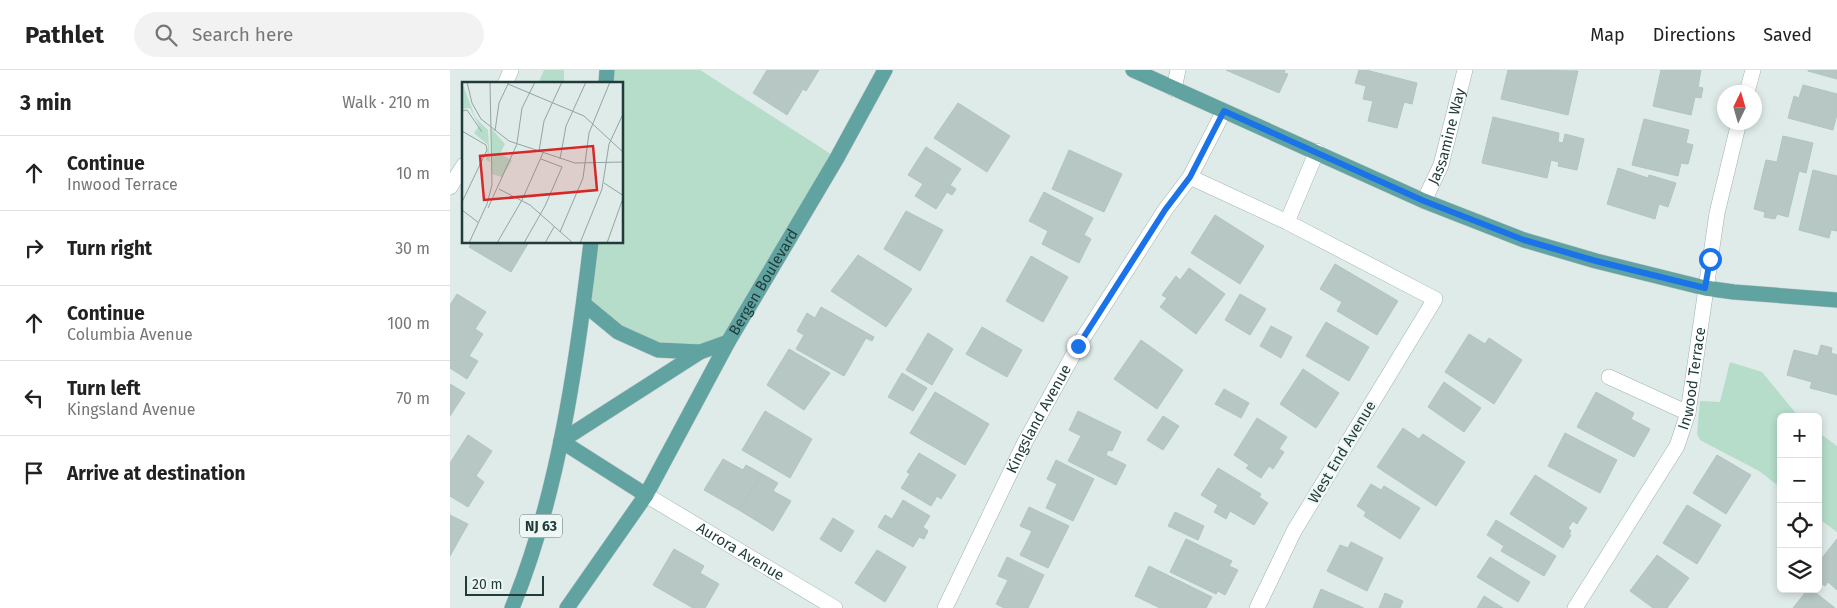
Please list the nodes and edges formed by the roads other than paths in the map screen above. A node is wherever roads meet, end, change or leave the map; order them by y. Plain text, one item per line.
1 (511, 70) edge
2 (885, 70) edge
3 (1133, 70) edge
4 (1178, 70) edge
5 (1465, 70) edge
6 (1753, 70) edge
7 (506, 82) edge
8 (1749, 85) edge
9 (1174, 89) junction
10 (1224, 111) junction
11 (1737, 130) edge
12 (1316, 151) junction
13 (462, 168) edge
14 (1190, 177) junction
15 (450, 187) edge
16 (1424, 201) junction
17 (1287, 222) junction
18 (591, 244) edge
19 (1705, 288) junction
20 (1837, 300) edge
21 (584, 304) junction
22 (728, 342) junction
23 (700, 352) junction
24 (1609, 377) dead end
25 (1688, 413) junction
26 (561, 441) junction
27 (646, 495) junction
28 (512, 608) edge
29 (567, 608) edge
30 (835, 608) edge
31 (945, 608) edge
32 (1257, 608) edge
33 (1575, 608) edge

1 - 7 street
2 - 22 main road, Bergen Boulevard
3 - 9 main road
4 - 9 street
5 - 16 street, Jassamine Way
6 - 8 street
9 - 10 main road
10 - 12 main road
10 - 14 street, Kingsland Avenue
11 - 19 street, Inwood Terrace
12 - 16 main road
12 - 17 street
13 - 15 street
14 - 17 street
14 - 31 street, Kingsland Avenue
16 - 19 main road
17 - 32 street, West End Avenue
18 - 21 main road, NJ 63
19 - 20 main road
19 - 25 street, Inwood Terrace
21 - 23 main road
21 - 26 main road, NJ 63
22 - 23 main road
22 - 27 main road, Bergen Boulevard
23 - 26 main road
24 - 25 street
25 - 33 street, Inwood Terrace
26 - 27 main road
26 - 28 main road, NJ 63
27 - 29 main road, Bergen Boulevard
27 - 30 street, Aurora Avenue

